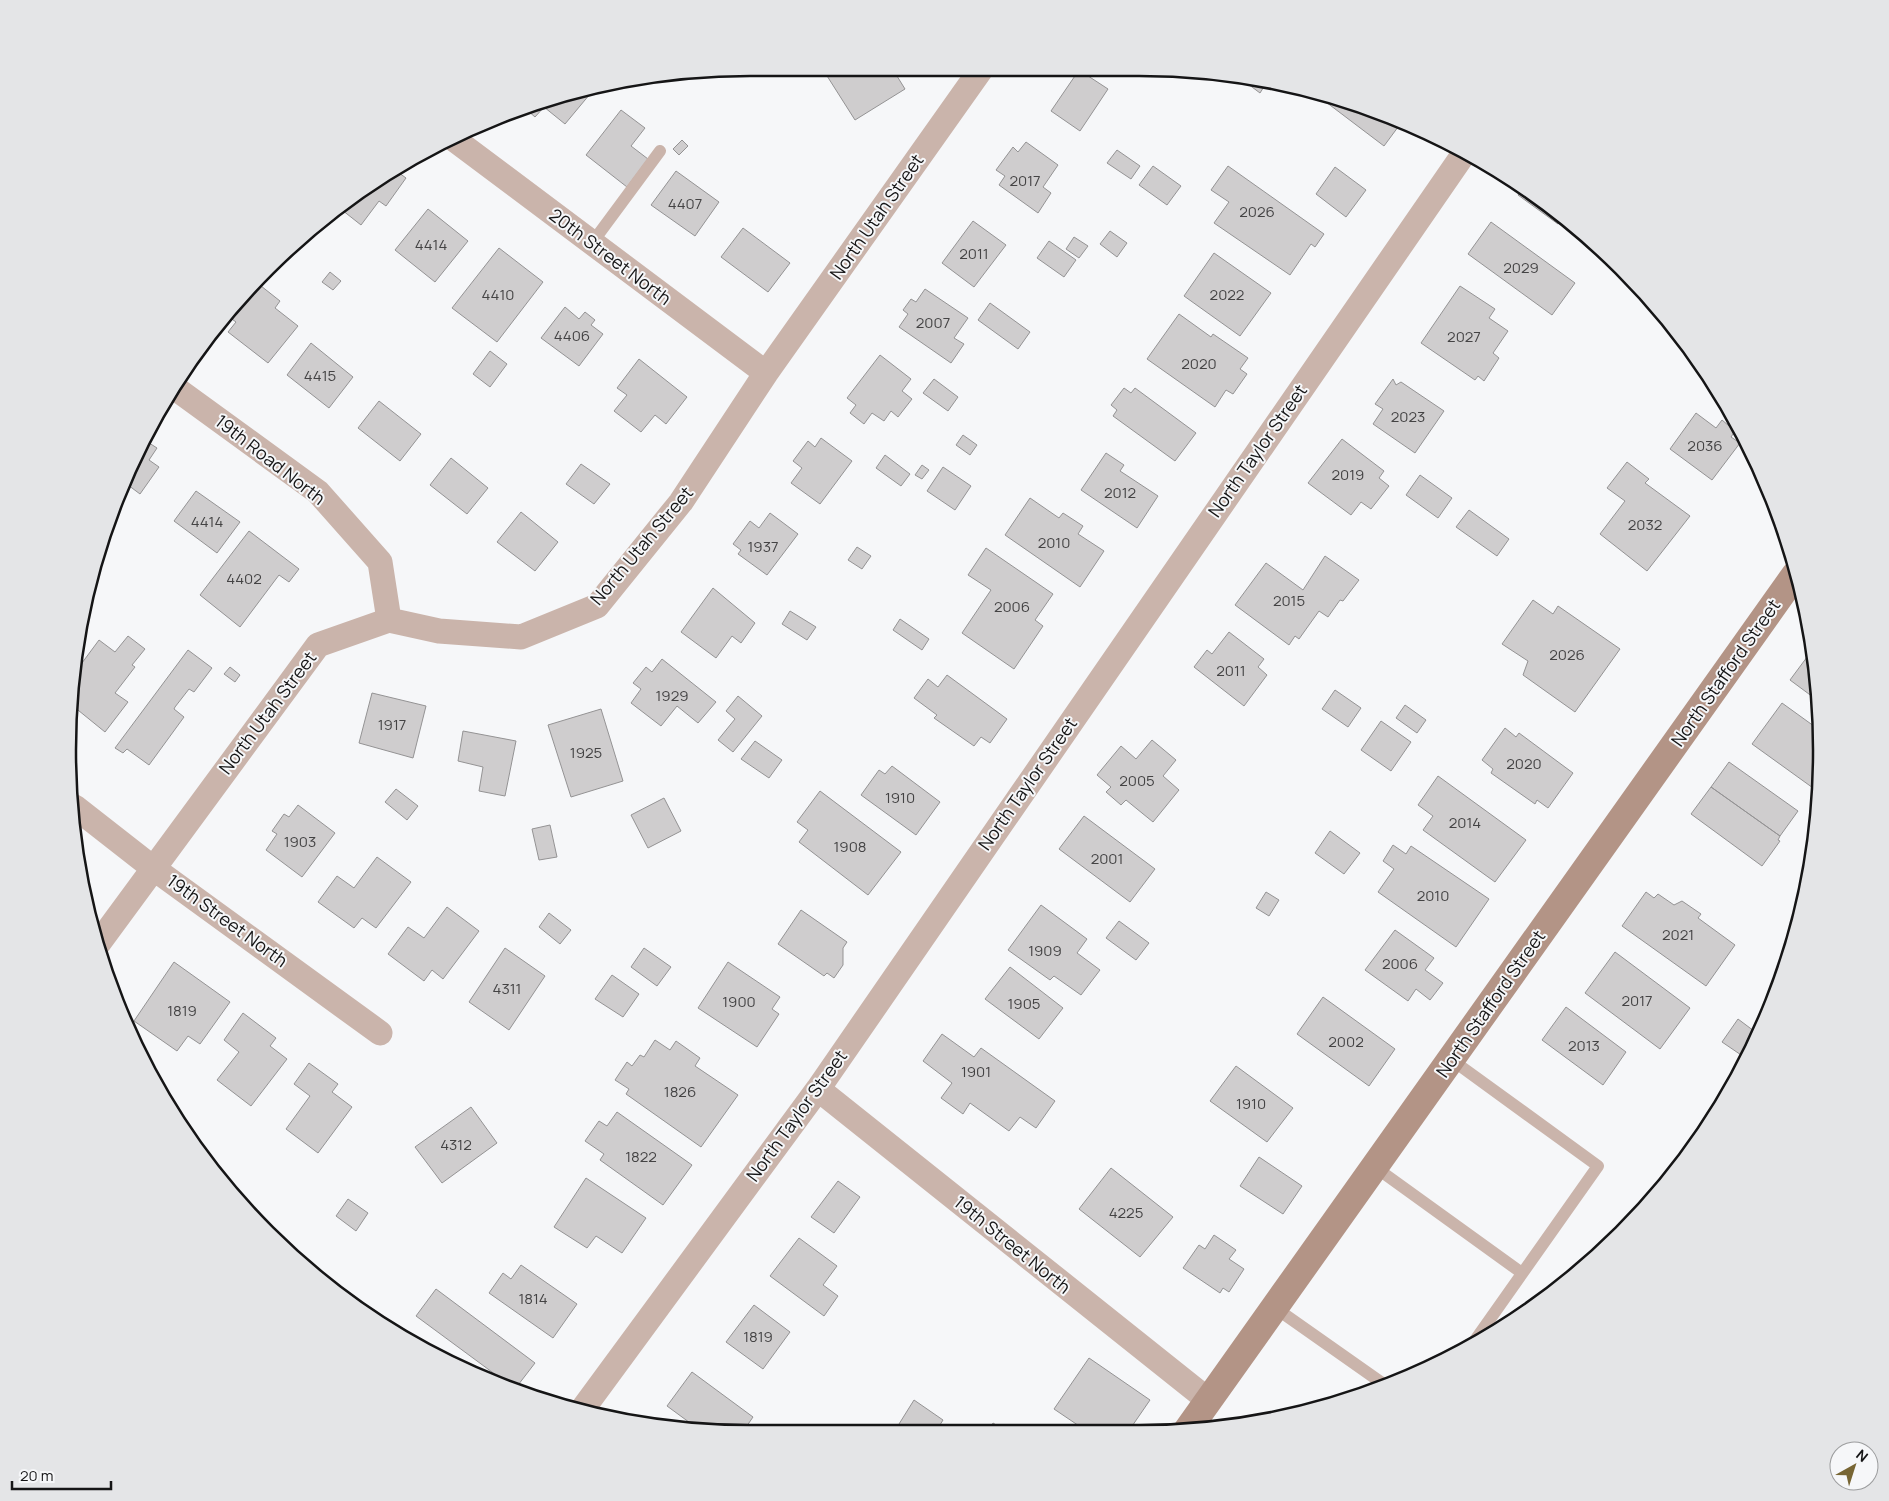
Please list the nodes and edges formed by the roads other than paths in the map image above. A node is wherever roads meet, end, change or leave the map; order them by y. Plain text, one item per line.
1 (976, 76) edge
2 (459, 143) edge
3 (660, 151) dead end
4 (1460, 159) edge
5 (592, 243) junction
6 (766, 373) junction
7 (180, 392) edge
8 (1791, 580) edge
9 (389, 620) junction
10 (79, 810) edge
11 (153, 868) junction
12 (103, 937) edge
13 (380, 1033) dead end
14 (1452, 1060) junction
15 (818, 1089) junction
16 (1375, 1167) junction
17 (1522, 1273) junction
18 (1274, 1307) junction
19 (1482, 1330) edge
20 (1378, 1380) edge
21 (1208, 1400) junction
22 (586, 1404) edge
23 (1193, 1422) edge

1 - 6 street, North Utah Street
2 - 5 street, 20th Street North
3 - 5 lane
4 - 15 street, North Taylor Street
5 - 6 street, 20th Street North
6 - 9 street, North Utah Street
7 - 9 street, 19th Road North
8 - 14 street, North Stafford Street
9 - 11 street, North Utah Street
10 - 11 street, 19th Street North
11 - 12 street, North Utah Street
11 - 13 street, 19th Street North
14 - 16 street, North Stafford Street
14 - 17 lane
15 - 21 street, 19th Street North
15 - 22 street, North Taylor Street
16 - 17 lane
16 - 18 street, North Stafford Street
17 - 19 lane
18 - 20 lane
18 - 21 street, North Stafford Street
21 - 23 street, North Stafford Street

